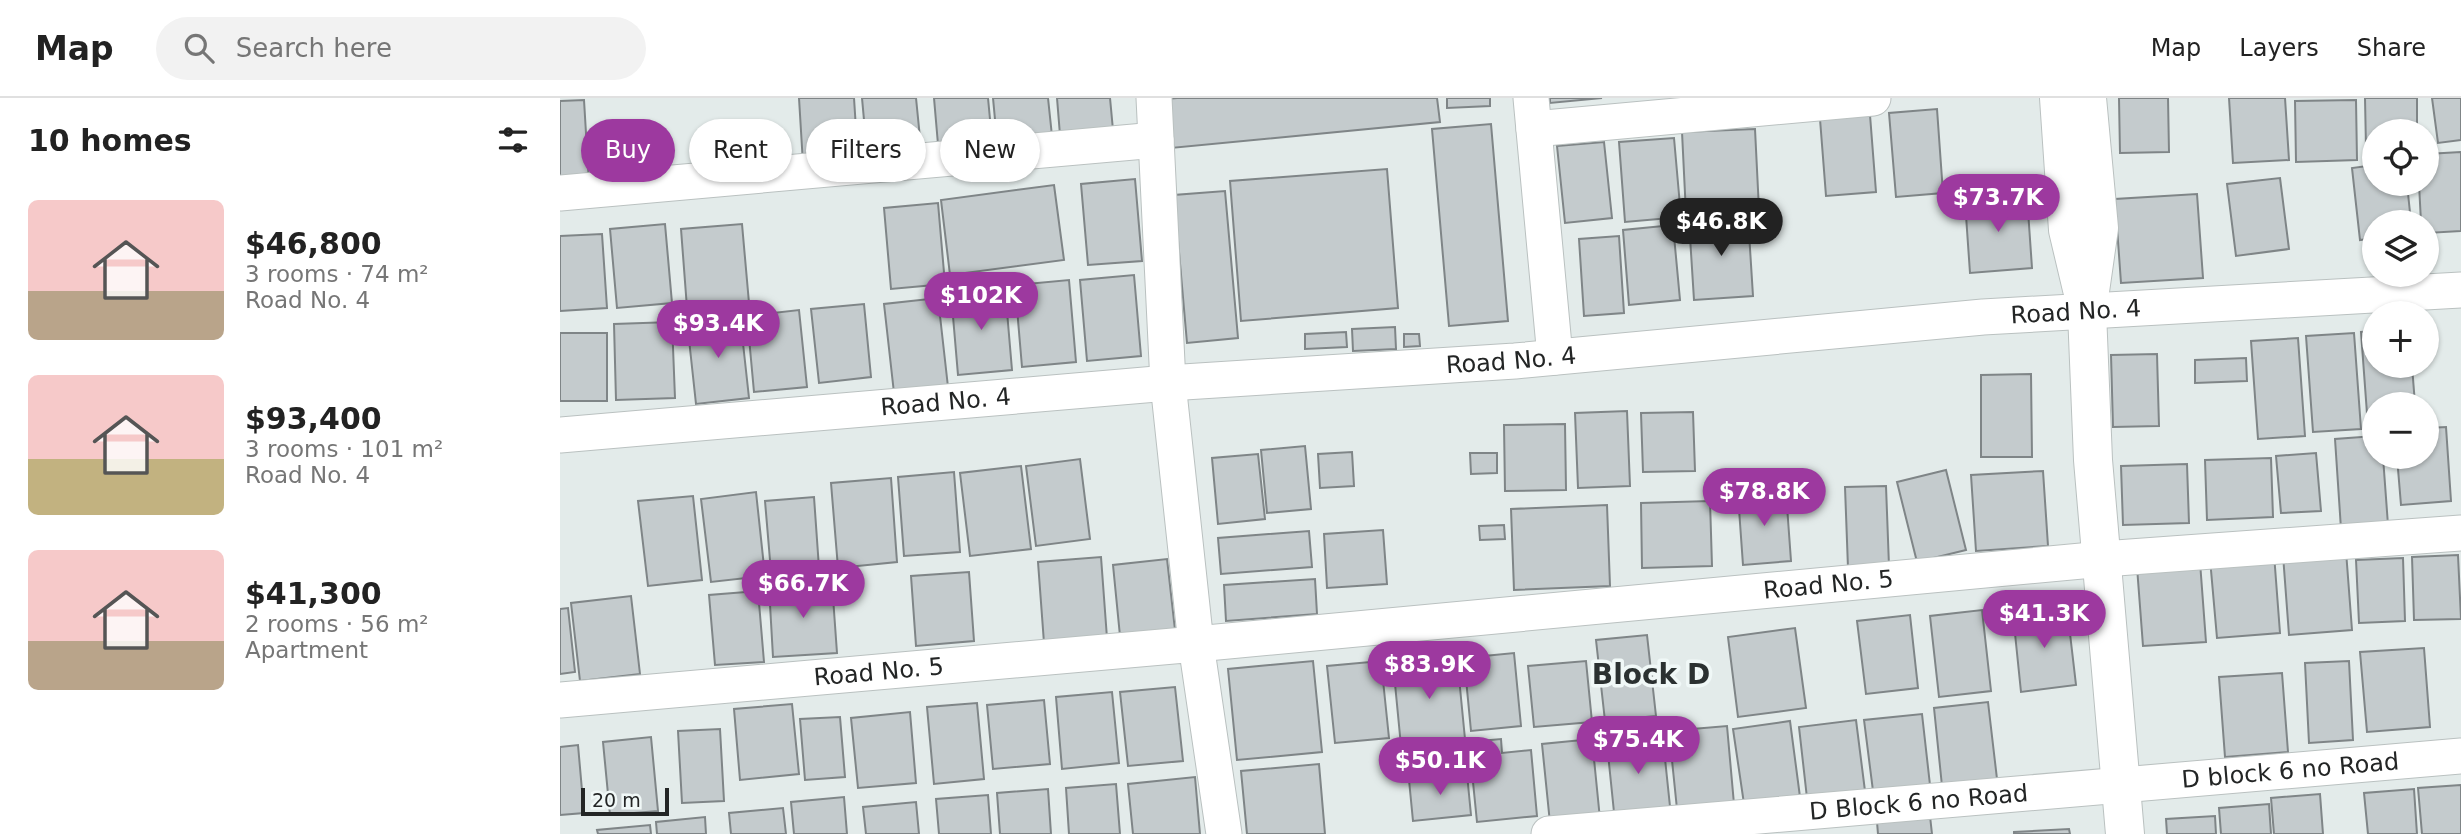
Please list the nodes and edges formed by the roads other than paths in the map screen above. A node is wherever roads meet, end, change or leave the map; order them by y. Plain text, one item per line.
1 (1154, 98) edge
2 (1873, 98) edge
3 (2059, 98) edge
4 (2087, 98) edge
5 (1533, 114) edge
6 (1156, 140) junction
7 (560, 193) edge
8 (2461, 290) edge
9 (2087, 312) junction
10 (1555, 357) junction
11 (1168, 383) junction
12 (560, 435) edge
13 (2461, 533) edge
14 (2103, 559) junction
15 (1196, 644) junction
16 (560, 700) edge
17 (2461, 756) edge
18 (2120, 784) junction
19 (1224, 834) edge
20 (1549, 834) edge
21 (2125, 834) edge

1 - 6 street
2 - 5 street
3 - 9 street
4 - 9 street
5 - 10 street
6 - 7 street
6 - 11 street
8 - 9 street, Road No. 4
9 - 10 street, Road No. 4
9 - 14 street
10 - 11 street, Road No. 4
11 - 12 street, Road No. 4
11 - 15 street
13 - 14 street, Road No. 5
14 - 15 street, Road No. 5
14 - 18 street
15 - 16 street, Road No. 5
15 - 19 street
17 - 18 street, D block 6 no Road
18 - 20 street, D Block 6 no Road
18 - 21 street

